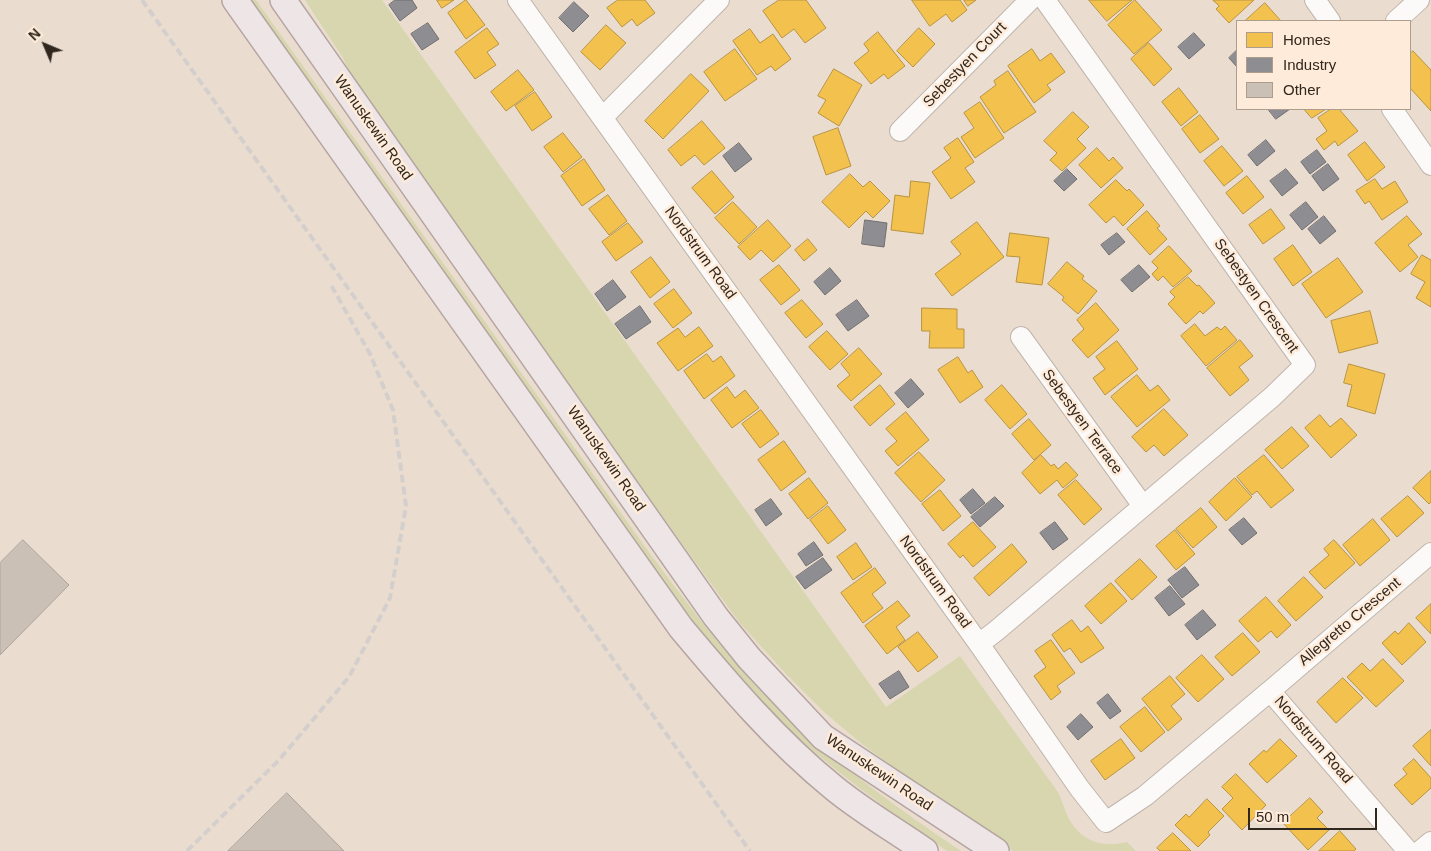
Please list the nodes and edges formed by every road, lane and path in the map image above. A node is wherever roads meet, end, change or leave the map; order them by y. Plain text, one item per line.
1 (235, 0) edge
2 (283, 0) edge
3 (518, 0) edge
4 (719, 0) edge
5 (1030, 0) edge
6 (1045, 0) edge
7 (1315, 0) edge
8 (1419, 0) edge
9 (1329, 20) edge
10 (1397, 20) edge
11 (1393, 110) edge
12 (603, 117) junction
13 (900, 131) dead end
14 (1431, 165) edge
15 (1021, 337) dead end
16 (1143, 506) junction
17 (1431, 553) edge
18 (979, 644) junction
19 (1270, 691) junction
20 (1431, 842) edge
21 (925, 851) edge
22 (996, 851) edge
23 (1408, 851) edge
24 (1420, 851) edge

1 - 21 main road
2 - 22 main road, Wanuskewin Road
3 - 12 street, Nordstrum Road
4 - 12 street
5 - 13 street, Sebestyen Court
6 - 16 street, Sebestyen Crescent
7 - 9 street
8 - 10 street
11 - 14 street
12 - 18 street, Nordstrum Road
15 - 16 street, Sebestyen Terrace
16 - 18 street, Sebestyen Crescent
17 - 19 street, Allegretto Crescent
18 - 19 street, Nordstrum Road
19 - 23 street, Nordstrum Road
20 - 24 street

